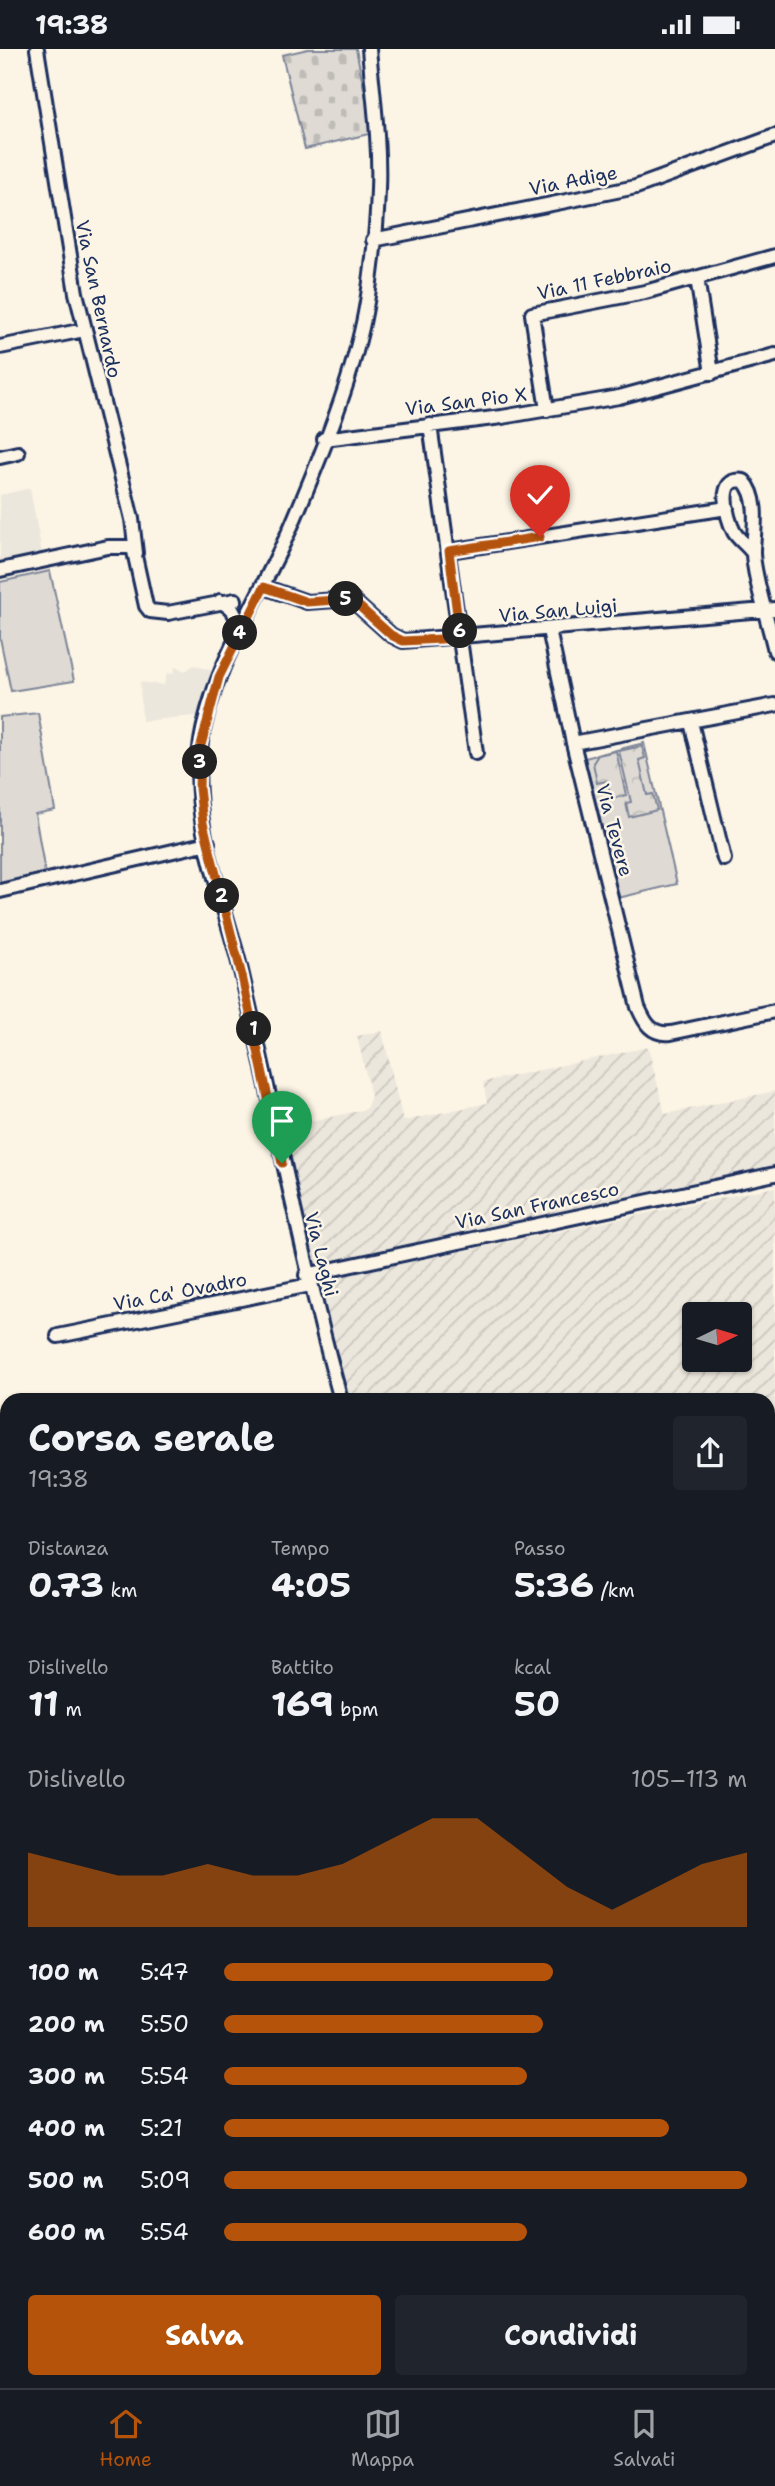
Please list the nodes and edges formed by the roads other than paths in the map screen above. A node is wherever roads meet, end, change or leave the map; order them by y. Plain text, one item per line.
1 (37, 49) edge
2 (369, 49) edge
3 (775, 136) edge
4 (373, 240) junction
5 (775, 256) edge
6 (697, 278) junction
7 (84, 330) junction
8 (0, 347) edge
9 (775, 355) edge
10 (712, 373) junction
11 (547, 409) junction
12 (430, 425) junction
13 (324, 439) junction
14 (18, 453) dead end
15 (0, 457) edge
16 (727, 508) junction
17 (449, 551) junction
18 (752, 552) junction
19 (136, 553) junction
20 (0, 570) edge
21 (262, 590) junction
22 (241, 610) junction
23 (770, 610) edge
24 (549, 630) junction
25 (460, 638) junction
26 (775, 651) edge
27 (775, 705) edge
28 (691, 722) junction
29 (573, 743) junction
30 (476, 753) dead end
31 (208, 843) junction
32 (724, 859) dead end
33 (0, 891) edge
34 (775, 1011) edge
35 (775, 1174) edge
36 (308, 1280) junction
37 (58, 1336) dead end
38 (339, 1393) edge

1 - 7 street, Via San Bernardo
2 - 4 street
3 - 4 street, Via Adige
4 - 13 street
5 - 6 street, Via 11 Febbraio
6 - 10 street, Via 11 Febbraio
6 - 11 street, Via 11 Febbraio
7 - 8 street
7 - 19 street, Via San Bernardo
9 - 10 street, Via San Pio X
10 - 11 street, Via San Pio X
11 - 12 street, Via San Pio X
12 - 13 street, Via San Pio X
12 - 17 street
13 - 21 street
14 - 15 street
16 - 17 street
16 - 18 street
16 - 18 street
17 - 25 street
18 - 23 street
19 - 20 street
19 - 22 street, Via San Bernardo
21 - 22 street
21 - 25 street, Via San Luigi
22 - 31 street, Via Laghi
23 - 24 street, Via San Luigi
23 - 26 street
24 - 25 street, Via San Luigi
24 - 29 street, Via Tevere
25 - 30 street
27 - 28 street
28 - 29 street
28 - 32 street
29 - 34 street, Via Tevere
31 - 33 street
31 - 36 street, Via Laghi
35 - 36 street, Via San Francesco
36 - 37 street, Via Ca' Ovadro
36 - 38 street, Via Laghi

